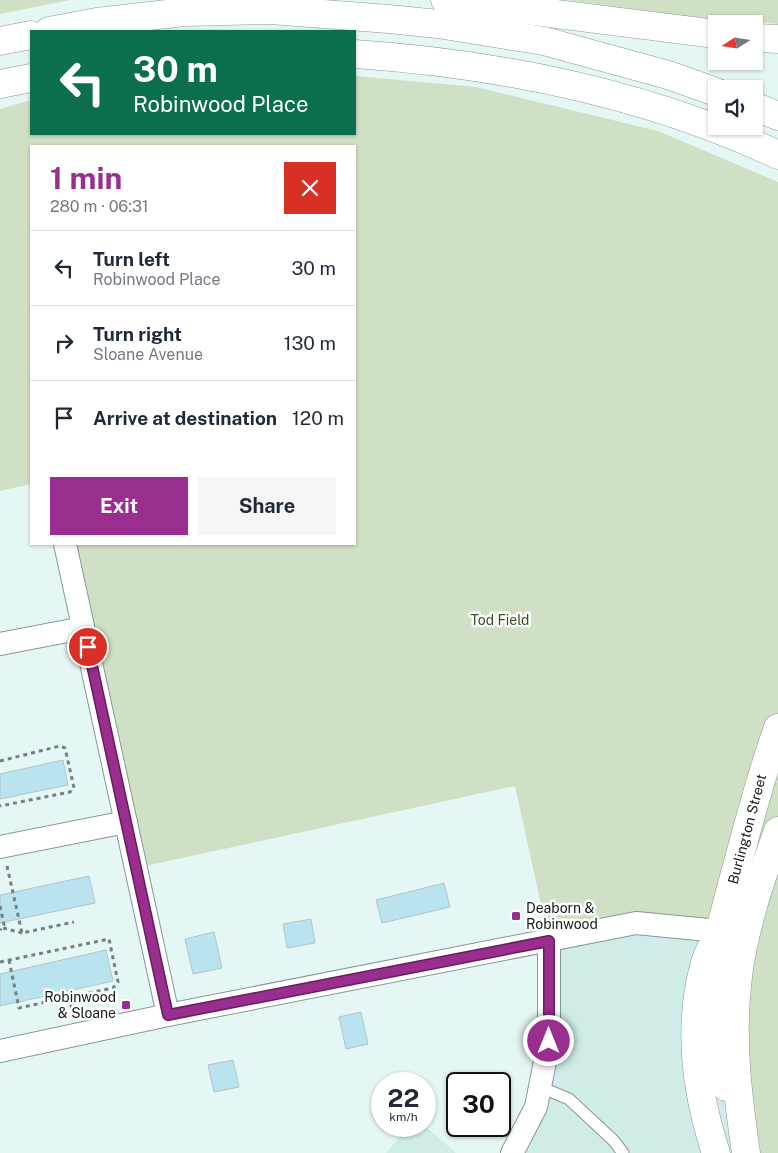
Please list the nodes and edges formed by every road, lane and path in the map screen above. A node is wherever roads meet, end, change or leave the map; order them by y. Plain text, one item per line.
1 (445, 0) edge
2 (280, 5) edge
3 (54, 30) edge
4 (708, 33) edge
5 (30, 35) edge
6 (763, 38) edge
7 (778, 39) edge
8 (0, 41) edge
9 (356, 54) edge
10 (30, 78) edge
11 (0, 84) edge
12 (708, 89) edge
13 (763, 110) edge
14 (778, 116) edge
15 (778, 155) edge
16 (65, 545) edge
17 (83, 628) junction
18 (0, 644) edge
19 (778, 728) edge
20 (0, 761) edge
21 (0, 806) edge
22 (126, 822) junction
23 (778, 831) edge
24 (1, 847) edge
25 (0, 906) edge
26 (74, 922) dead end
27 (1, 929) edge
28 (719, 931) junction
29 (22, 933) junction
30 (549, 941) junction
31 (9, 960) junction
32 (0, 962) edge
33 (69, 997) junction
34 (72, 1011) dead end
35 (168, 1015) junction
36 (0, 1051) edge
37 (540, 1087) junction
38 (514, 1152) edge
39 (623, 1153) edge
40 (716, 1153) edge
41 (746, 1153) edge

1 - 4 main road
2 - 3 main road
2 - 12 main road
5 - 8 main road
6 - 7 main road
9 - 15 main road
10 - 11 main road
13 - 14 main road
16 - 17 street
17 - 18 street
17 - 22 street
19 - 28 main road, Burlington Street
20 - 21 path
22 - 24 street
22 - 35 street
23 - 41 main road
24 - 29 path
25 - 27 path
26 - 29 path
27 - 29 path
28 - 30 street
28 - 40 main road, Burlington Street
28 - 41 main road, Burlington Street
30 - 35 street
30 - 37 street
31 - 32 path
31 - 33 path
31 - 33 path
33 - 34 path
35 - 36 street
37 - 38 street
37 - 39 lane

